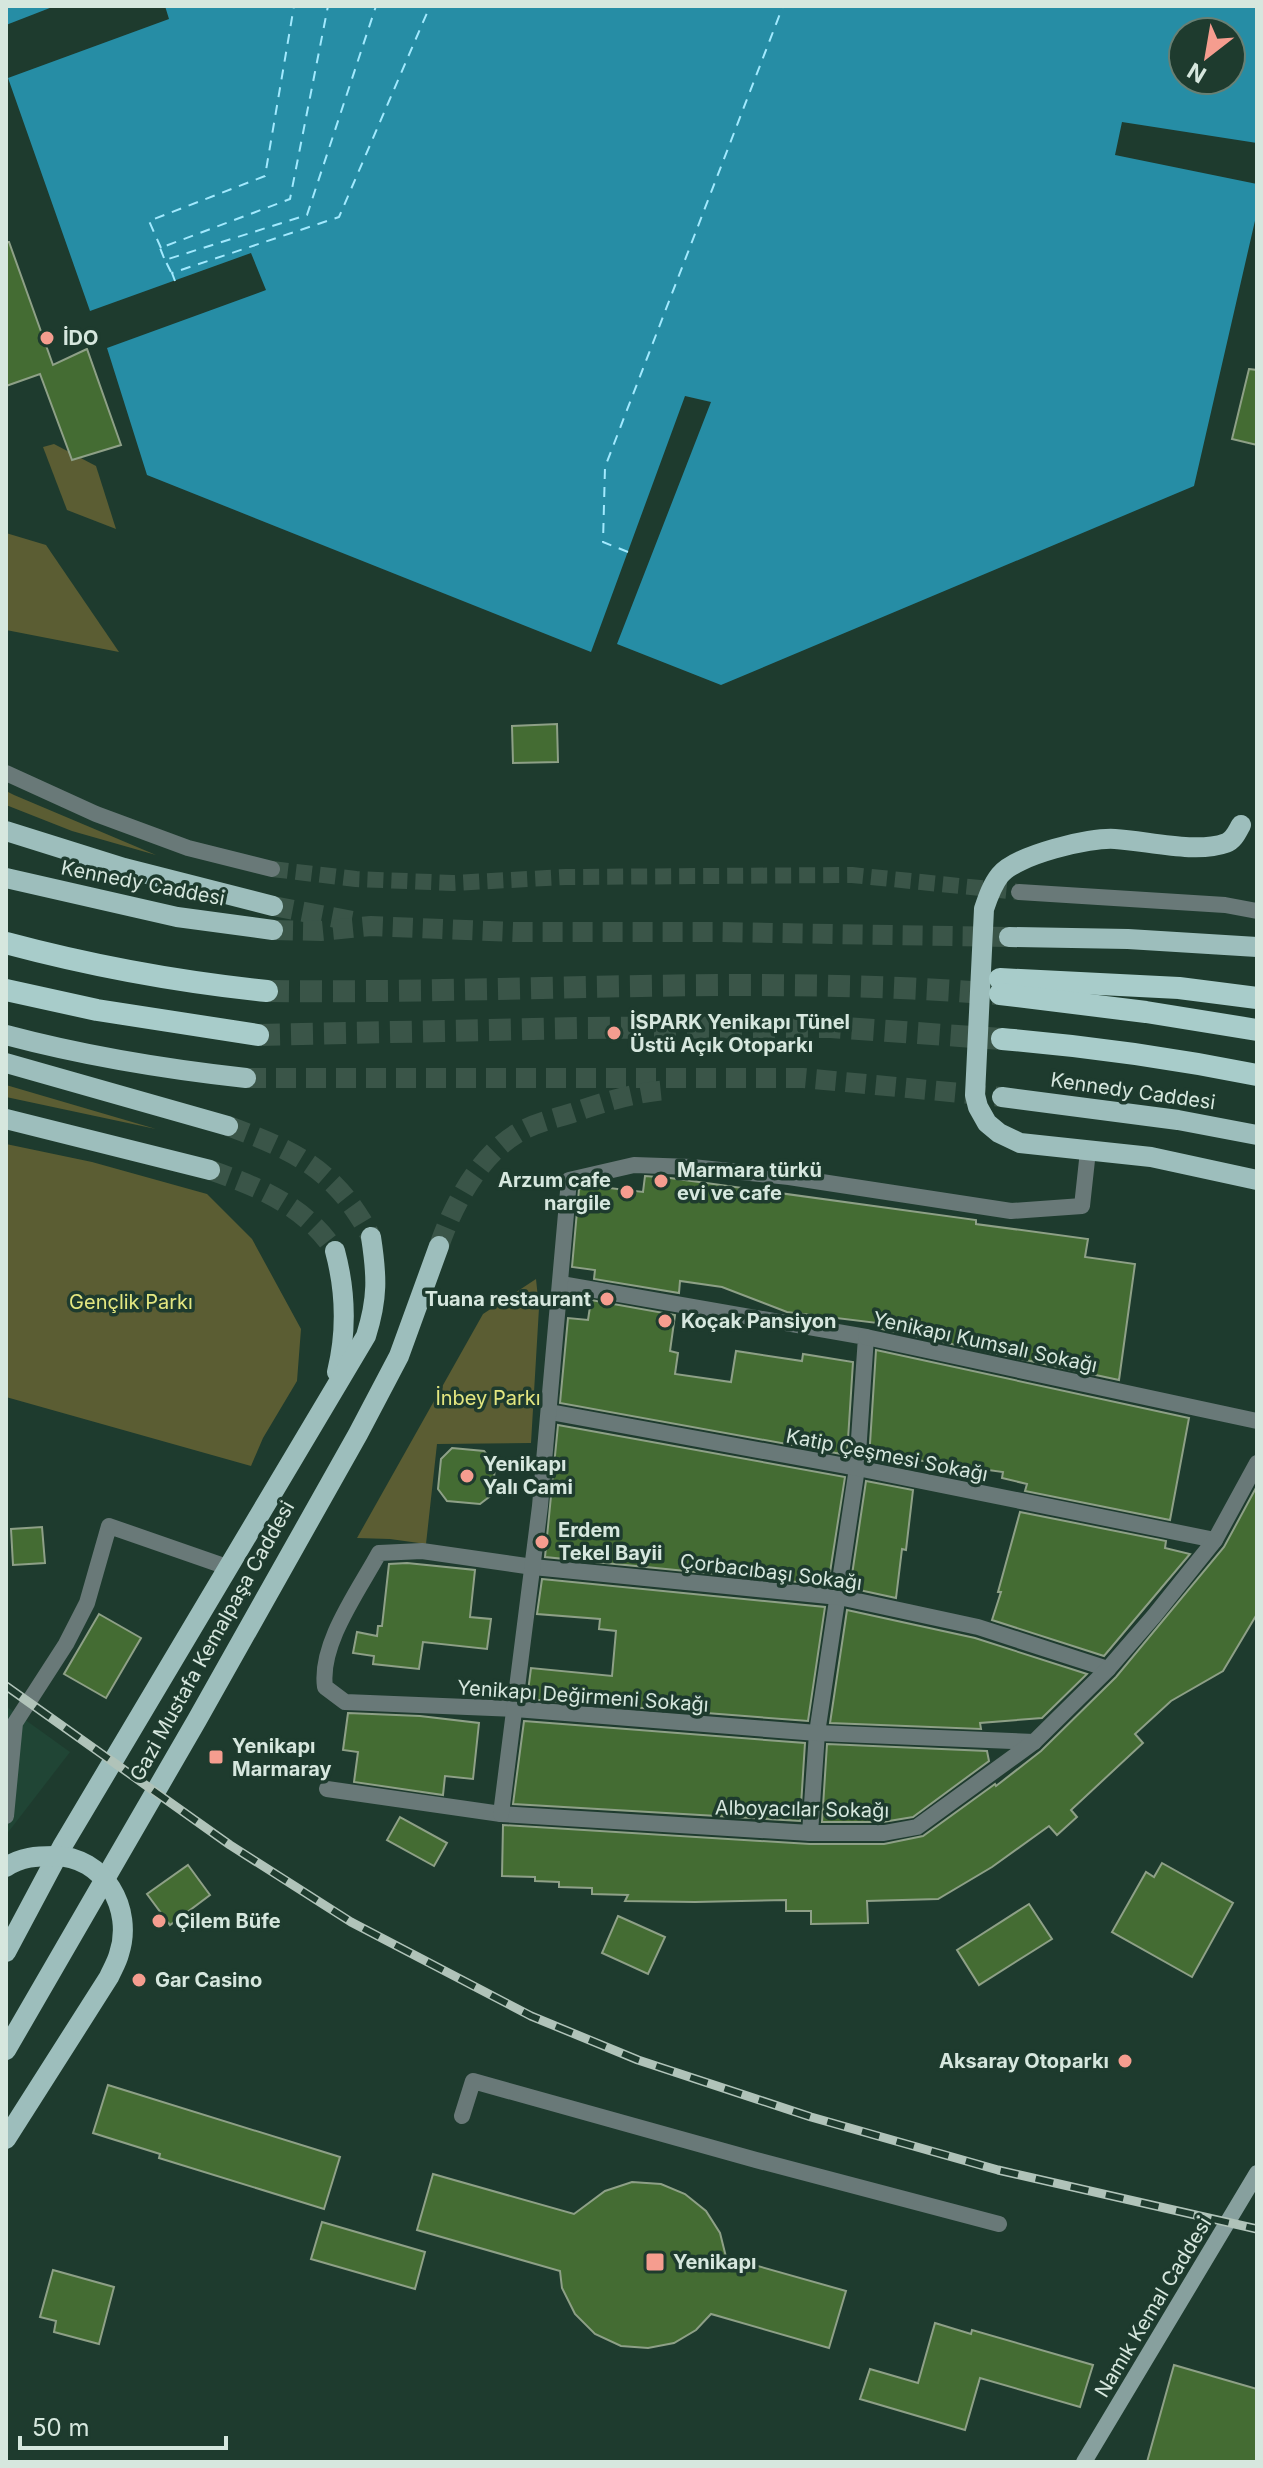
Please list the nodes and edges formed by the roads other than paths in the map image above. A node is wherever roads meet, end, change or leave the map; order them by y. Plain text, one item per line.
1 (6, 773) edge
2 (1241, 825) dead end
3 (6, 831) edge
4 (272, 869) tunnel mouth
5 (6, 878) edge
6 (1019, 892) tunnel mouth
7 (273, 906) tunnel mouth
8 (1257, 911) edge
9 (273, 930) tunnel mouth
10 (1009, 937) tunnel mouth
11 (6, 943) edge
12 (1257, 947) edge
13 (6, 990) edge
14 (267, 991) tunnel mouth
15 (1257, 998) edge
16 (1257, 1030) edge
17 (6, 1035) edge
18 (258, 1035) tunnel mouth
19 (1002, 1039) tunnel mouth
20 (6, 1063) edge
21 (1257, 1075) edge
22 (246, 1078) tunnel mouth
23 (1002, 1097) tunnel mouth
24 (6, 1119) edge
25 (228, 1126) tunnel mouth
26 (1257, 1135) edge
27 (1088, 1151) junction
28 (210, 1170) tunnel mouth
29 (1257, 1180) edge
30 (371, 1237) tunnel mouth
31 (439, 1246) tunnel mouth
32 (335, 1251) tunnel mouth
33 (561, 1284) junction
34 (866, 1337) junction
35 (332, 1392) junction
36 (550, 1412) junction
37 (1257, 1421) edge
38 (1257, 1463) edge
39 (857, 1468) junction
40 (1215, 1540) junction
41 (422, 1551) joint
42 (227, 1567) junction
43 (533, 1567) junction
44 (839, 1597) junction
45 (1108, 1669) junction
46 (515, 1709) junction
47 (11, 1721) edge
48 (817, 1733) junction
49 (1034, 1742) junction
50 (327, 1789) dead end
51 (6, 1813) edge
52 (501, 1814) junction
53 (810, 1833) junction
54 (6, 1867) edge
55 (6, 1952) edge
56 (6, 2050) edge
57 (462, 2116) dead end
58 (6, 2139) edge
59 (1257, 2173) edge
60 (999, 2224) dead end
61 (1084, 2462) edge

1 - 4 street
2 - 27 main road
3 - 7 main road
5 - 9 main road, Kennedy Caddesi
6 - 8 street
10 - 12 main road
11 - 14 highway
13 - 18 highway
15 - 16 highway
17 - 22 main road
19 - 21 highway
20 - 25 main road
23 - 26 main road, Kennedy Caddesi
24 - 28 main road
27 - 29 main road
27 - 33 street
30 - 35 main road, Gazi Mustafa Kemalpaşa Caddesi
31 - 56 main road, Gazi Mustafa Kemalpaşa Caddesi
32 - 35 main road
33 - 34 street, Yenikapı Kumsalı Sokağı
33 - 36 street
34 - 37 street, Yenikapı Kumsalı Sokağı
34 - 39 street
35 - 42 main road, Gazi Mustafa Kemalpaşa Caddesi
36 - 39 street, Katip Çeşmesi Sokağı
36 - 43 street
38 - 40 street, Alboyacılar Sokağı
39 - 40 street, Katip Çeşmesi Sokağı
39 - 44 street
40 - 45 street, Alboyacılar Sokağı
41 - 43 street, Çorbacıbaşı Sokağı
41 - 46 street, Yenikapı Değirmeni Sokağı
42 - 47 street
42 - 55 main road, Gazi Mustafa Kemalpaşa Caddesi
43 - 44 street, Çorbacıbaşı Sokağı
43 - 46 street
44 - 45 street, Çorbacıbaşı Sokağı
44 - 48 street
45 - 49 street, Alboyacılar Sokağı
46 - 48 street, Yenikapı Değirmeni Sokağı
46 - 52 street
47 - 51 street
48 - 49 street, Yenikapı Değirmeni Sokağı
48 - 53 street
49 - 53 street, Alboyacılar Sokağı
50 - 52 street, Alboyacılar Sokağı
52 - 53 street, Alboyacılar Sokağı
54 - 58 main road, bridge
57 - 60 street
59 - 61 main road, Namık Kemal Caddesi

